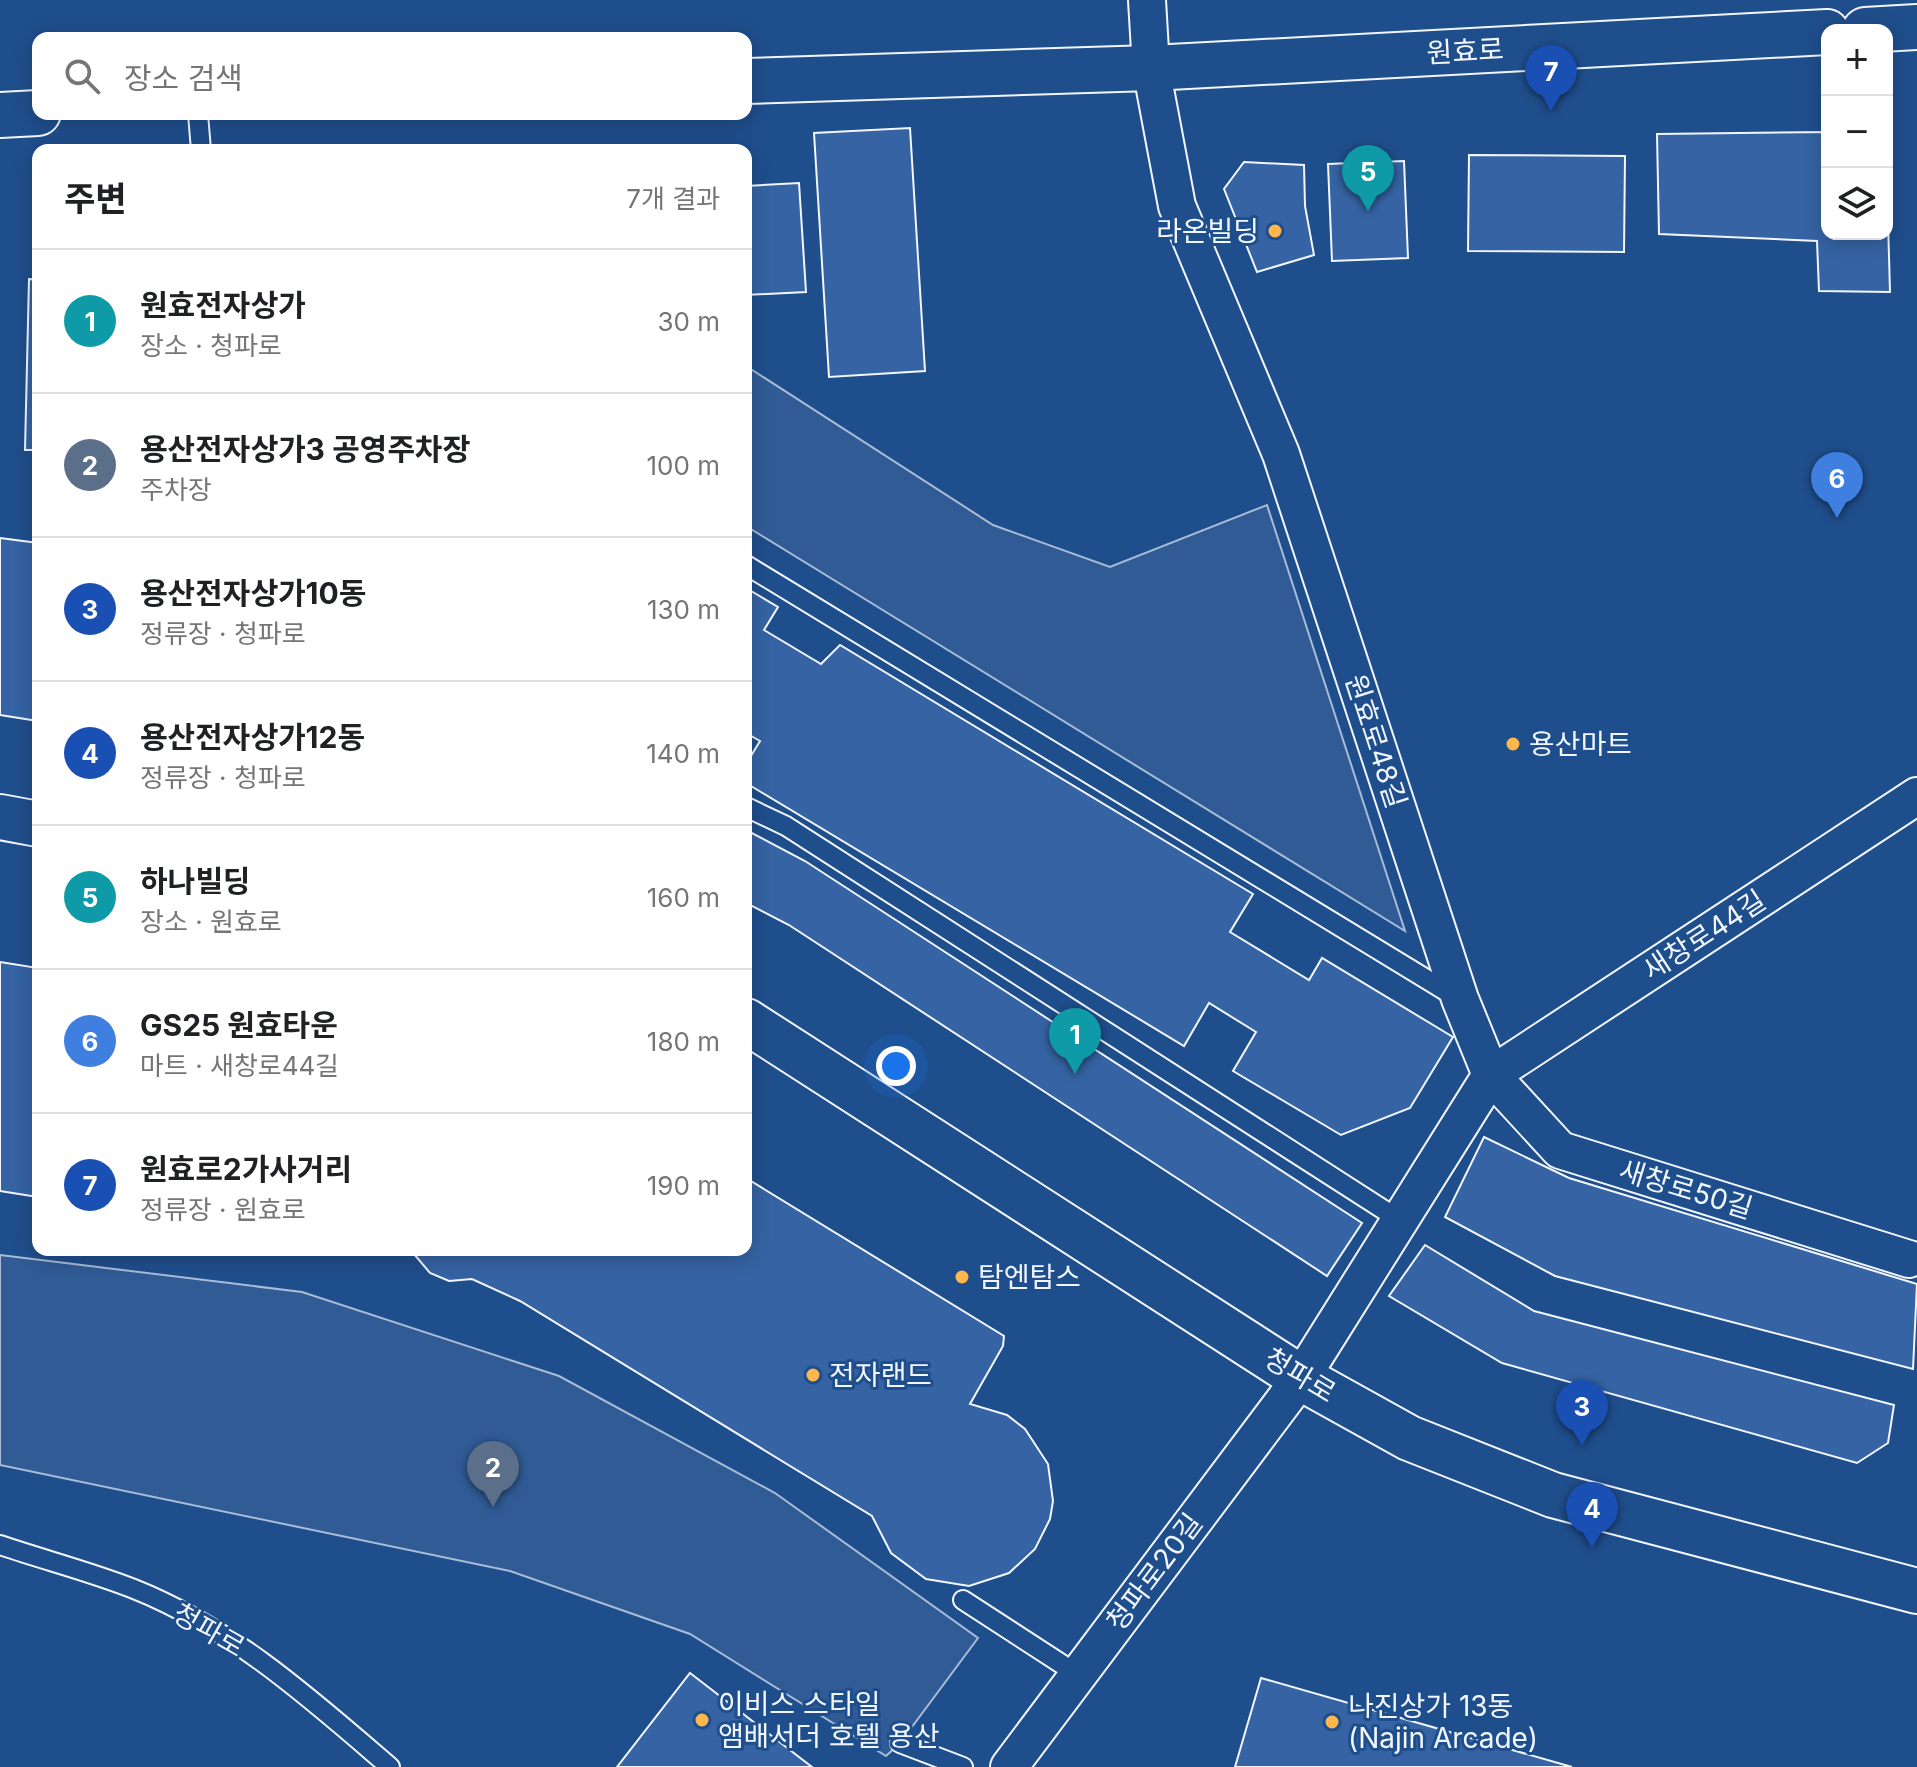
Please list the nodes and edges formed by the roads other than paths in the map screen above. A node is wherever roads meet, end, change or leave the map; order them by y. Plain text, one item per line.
1 (1147, 0) edge
2 (1917, 27) edge
3 (1893, 28) edge
4 (1821, 32) edge
5 (1151, 68) junction
6 (752, 81) edge
7 (32, 113) edge
8 (0, 115) edge
9 (198, 120) edge
10 (200, 144) edge
11 (752, 569) edge
12 (1917, 796) edge
13 (752, 810) edge
14 (0, 817) edge
15 (32, 823) edge
16 (1460, 999) junction
17 (752, 1025) edge
18 (1491, 1075) junction
19 (1398, 1219) junction
20 (1909, 1259) dead end
21 (1301, 1378) junction
22 (0, 1545) edge
23 (1917, 1591) edge
24 (963, 1600) dead end
25 (1077, 1674) junction
26 (900, 1743) dead end
27 (390, 1767) edge
28 (963, 1767) edge
29 (1009, 1767) edge

1 - 5 street
2 - 3 main road
4 - 5 main road, 원효로
5 - 6 main road, 원효로
5 - 16 street, 원효로48길
7 - 8 main road
9 - 10 lane
11 - 16 lane
12 - 18 street, 새창로44길
13 - 19 lane
14 - 15 main road
16 - 18 street, 원효로48길
17 - 21 main road, 청파로
18 - 19 street
18 - 20 street, 새창로50길
19 - 21 street
21 - 23 main road, 청파로
21 - 25 street, 청파로20길
22 - 27 lane, 청파로
24 - 25 lane
25 - 29 street, 청파로20길
26 - 28 lane

